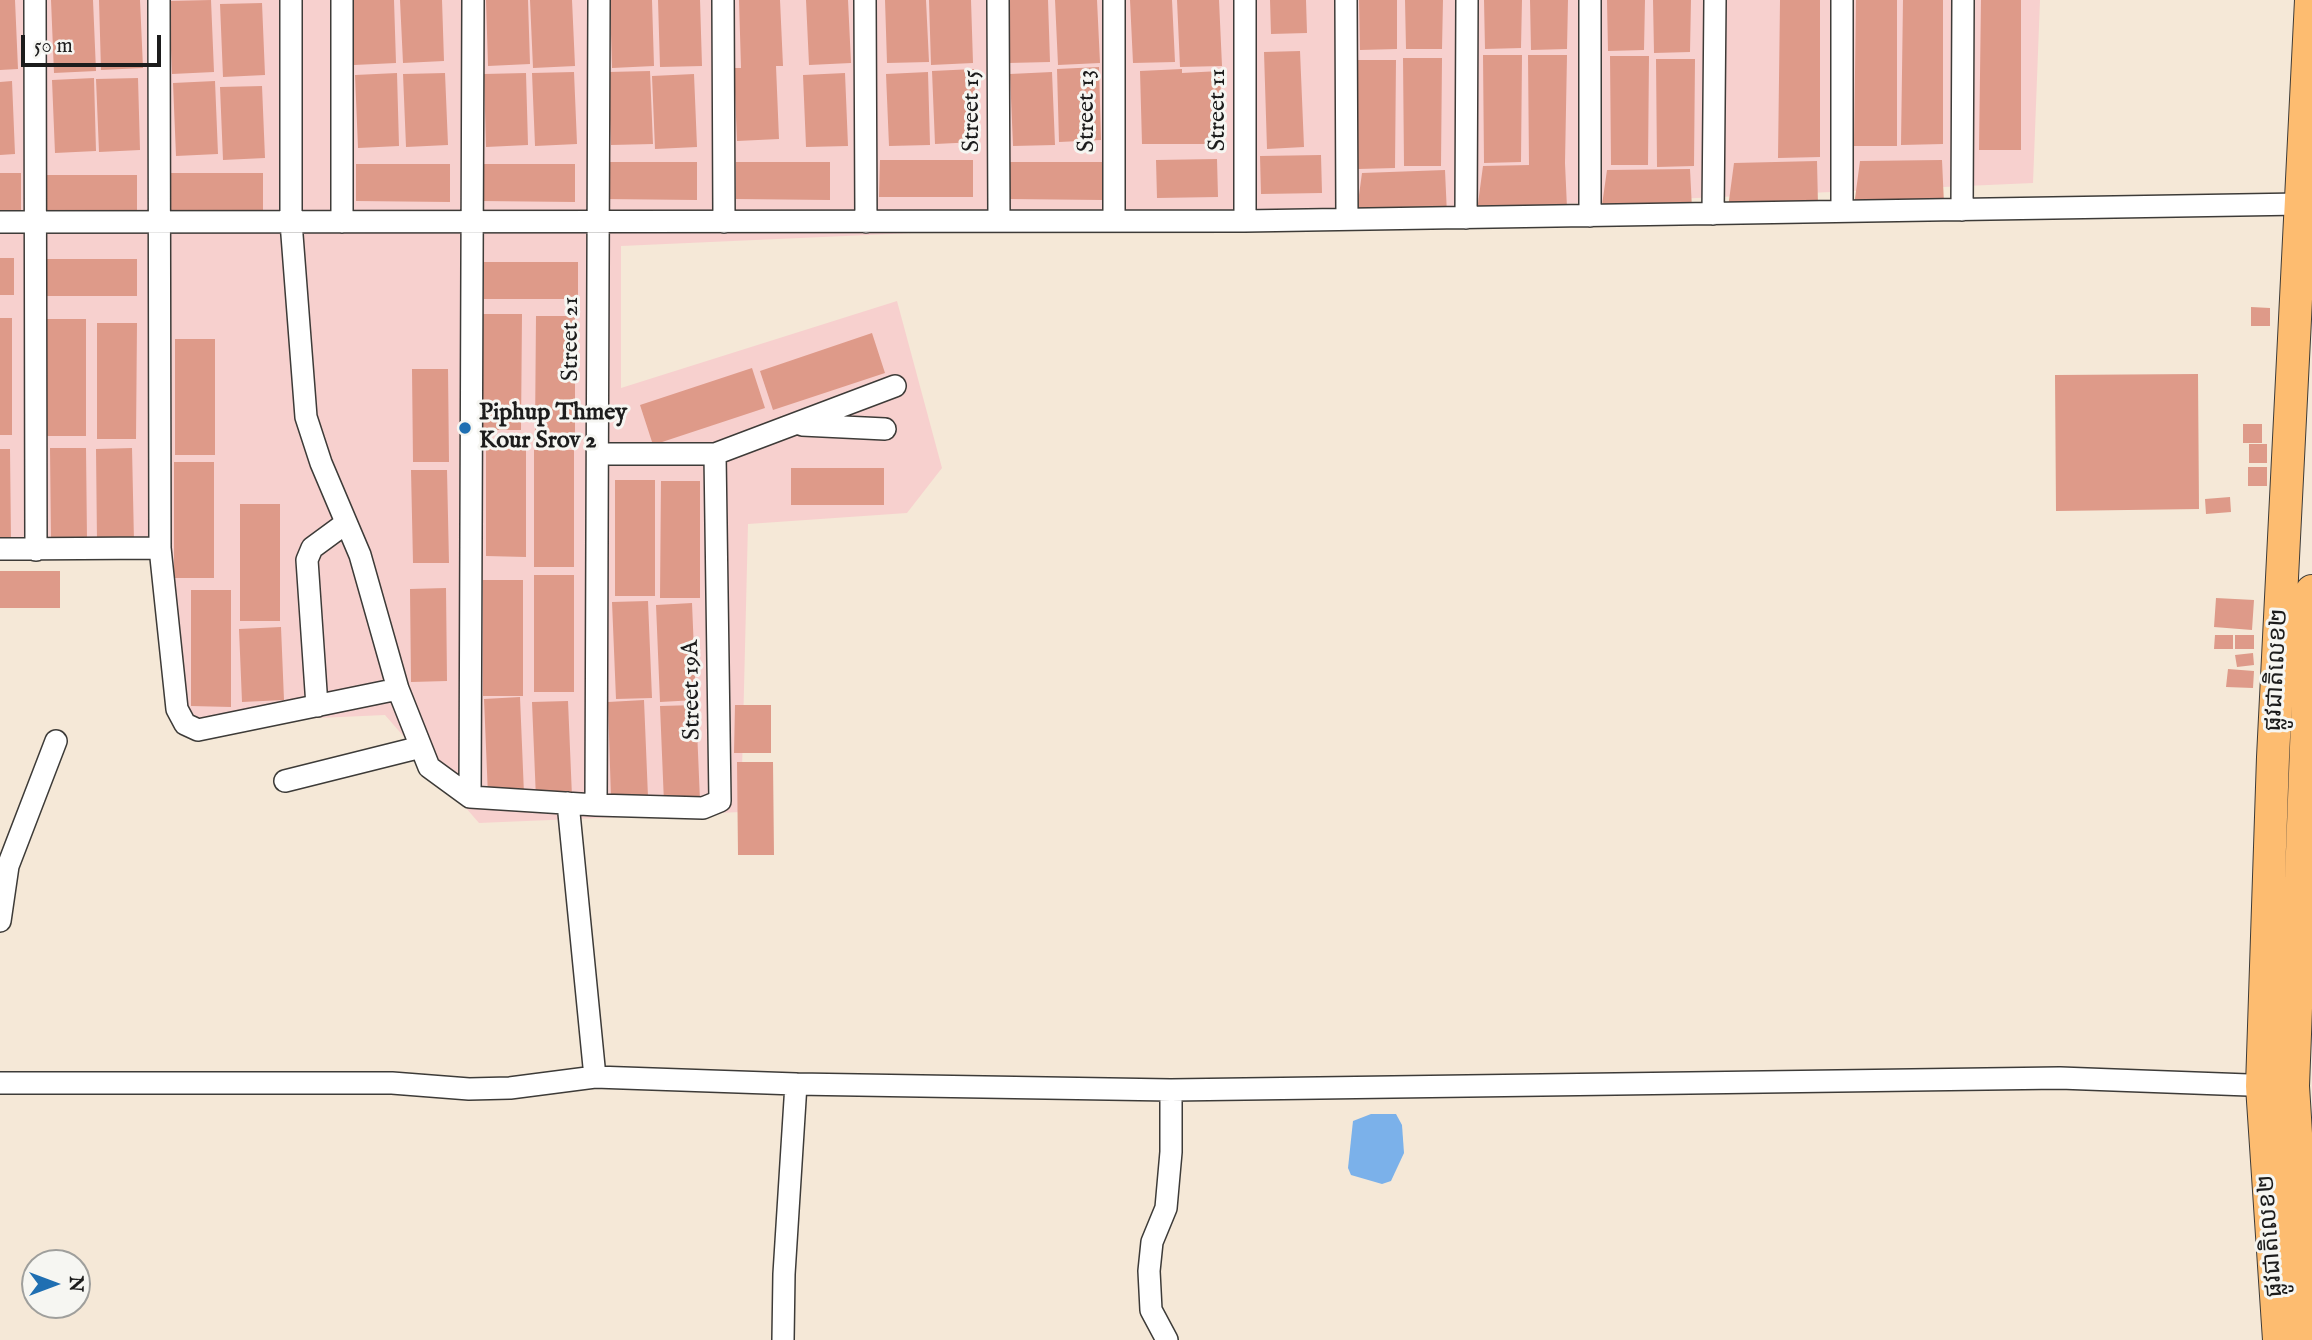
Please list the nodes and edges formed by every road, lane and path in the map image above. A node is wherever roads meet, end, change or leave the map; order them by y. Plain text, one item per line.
1 (35, 0) edge
2 (159, 0) edge
3 (291, 0) edge
4 (342, 0) edge
5 (473, 0) edge
6 (599, 0) edge
7 (723, 0) edge
8 (865, 0) edge
9 (998, 0) edge
10 (1114, 0) edge
11 (1245, 0) edge
12 (1346, 0) edge
13 (1467, 0) edge
14 (1590, 0) edge
15 (1715, 0) edge
16 (1842, 0) edge
17 (1963, 0) edge
18 (2311, 0) edge
19 (2310, 66) edge
20 (2301, 204) junction
21 (1962, 210) junction
22 (1842, 211) junction
23 (1713, 214) junction
24 (1590, 216) junction
25 (1466, 218) junction
26 (1347, 219) junction
27 (160, 221) junction
28 (999, 221) junction
29 (1114, 221) junction
30 (1245, 221) junction
31 (0, 222) edge
32 (35, 222) junction
33 (291, 222) junction
34 (342, 222) junction
35 (472, 222) junction
36 (599, 222) junction
37 (724, 222) junction
38 (866, 222) junction
39 (895, 386) dead end
40 (793, 424) junction
41 (885, 429) dead end
42 (598, 454) junction
43 (715, 454) junction
44 (346, 523) junction
45 (160, 548) junction
46 (0, 550) edge
47 (36, 550) junction
48 (2312, 591) edge
49 (398, 689) junction
50 (317, 706) junction
51 (57, 741) dead end
52 (421, 747) junction
53 (2308, 760) edge
54 (285, 781) dead end
55 (470, 797) junction
56 (568, 803) junction
57 (596, 805) junction
58 (0, 921) edge
59 (595, 1077) junction
60 (0, 1083) edge
61 (796, 1084) junction
62 (2278, 1086) junction
63 (1171, 1090) junction
64 (783, 1340) edge
65 (1167, 1340) edge
66 (2279, 1340) edge
67 (2309, 1340) edge

1 - 32 street
2 - 27 street
3 - 33 street
4 - 34 street
5 - 35 street
6 - 36 street, Street 21
7 - 37 street
8 - 38 street
9 - 28 street, Street 15
10 - 29 street, Street 13
11 - 30 street, Street 11
12 - 26 street
13 - 25 street
14 - 24 street
15 - 23 street
16 - 22 street
17 - 21 street
18 - 19 highway, ផ្លូវជាតិលេខ២
19 - 20 highway, ផ្លូវជាតិលេខ២
20 - 21 street
20 - 62 highway, ផ្លូវជាតិលេខ២
21 - 22 street
22 - 23 street
23 - 24 street
24 - 25 street
25 - 26 street
26 - 30 street
27 - 32 street
27 - 33 street
27 - 45 street
28 - 29 street
28 - 38 street
29 - 30 street
31 - 32 street
32 - 47 street
33 - 34 street
33 - 44 street
34 - 35 street
35 - 36 street
35 - 55 street
36 - 37 street
36 - 42 street, Street 21
37 - 38 street
39 - 40 street
40 - 41 street
40 - 43 street
42 - 43 street
42 - 57 street, Street 21
43 - 57 street, Street 19A
44 - 49 street
44 - 50 street
45 - 47 street
45 - 50 street
46 - 47 street
48 - 53 highway, ផ្លូវជាតិលេខ២
49 - 50 street
49 - 52 street
51 - 58 street
52 - 54 street
52 - 55 street
53 - 62 highway, ផ្លូវជាតិលេខ២
55 - 56 street
56 - 57 street
56 - 59 street
59 - 60 street
59 - 61 street
61 - 63 street
61 - 64 street
62 - 63 street
62 - 66 highway, ផ្លូវជាតិលេខ២
62 - 67 highway, ផ្លូវជាតិលេខ២
63 - 65 street

